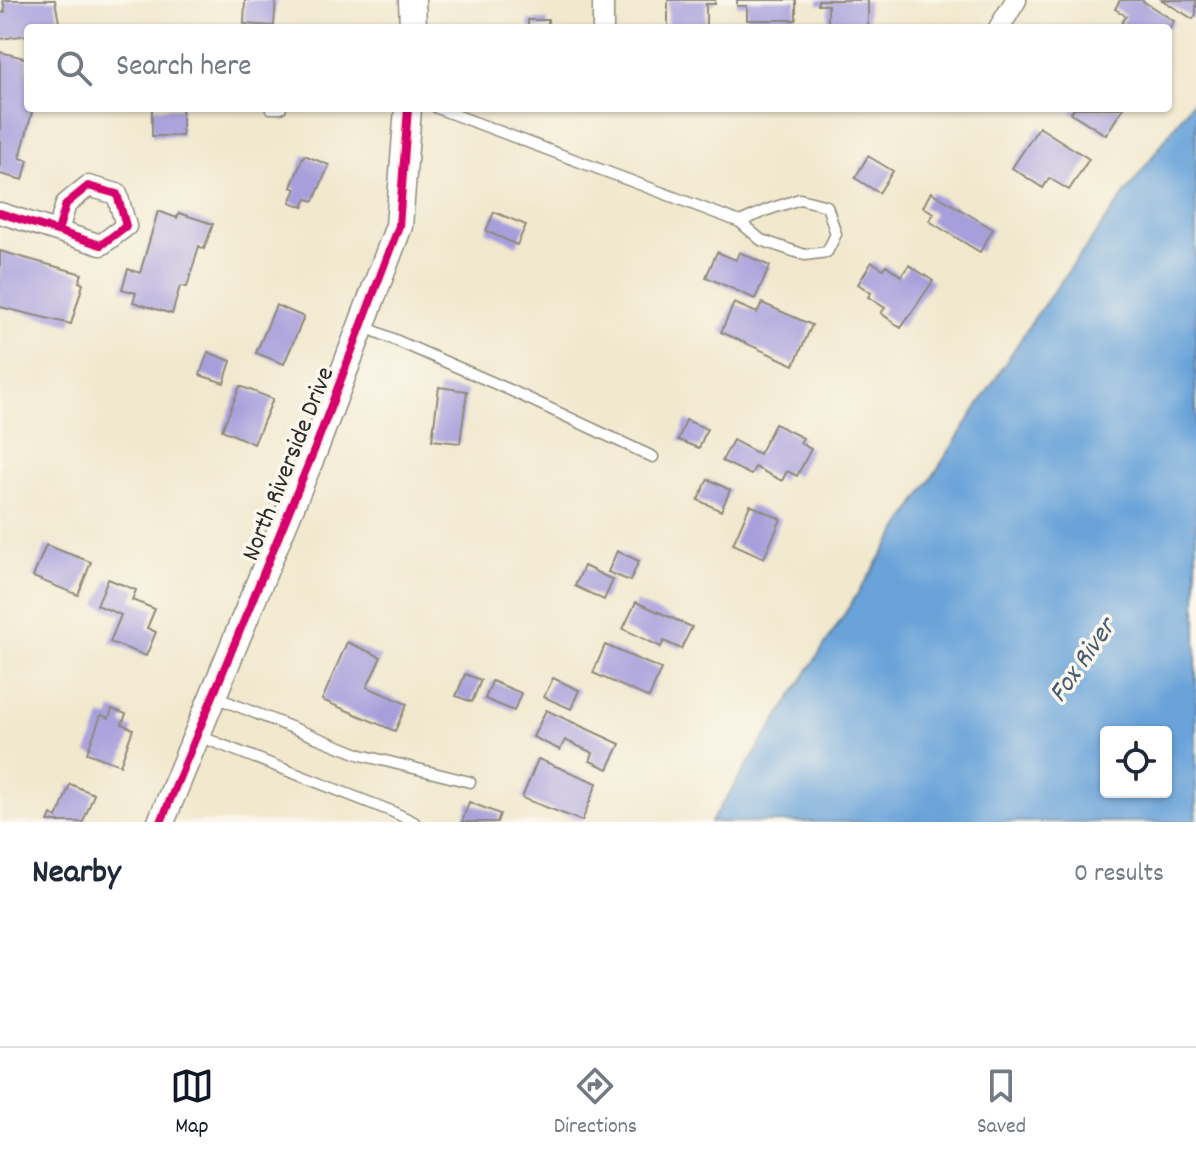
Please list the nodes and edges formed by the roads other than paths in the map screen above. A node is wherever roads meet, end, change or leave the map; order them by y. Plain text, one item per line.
1 (412, 0) edge
2 (603, 0) edge
3 (1016, 0) edge
4 (413, 24) edge
5 (603, 24) edge
6 (1001, 24) edge
7 (408, 112) edge
8 (448, 112) edge
9 (0, 213) edge
10 (740, 222) junction
11 (58, 231) dead end
12 (362, 325) junction
13 (653, 457) dead end
14 (213, 696) junction
15 (197, 735) junction
16 (470, 782) dead end
17 (161, 822) edge
18 (414, 822) edge

1 - 4 street
2 - 5 street
3 - 6 street
7 - 12 street, North Riverside Drive
8 - 10 lane
9 - 11 street
10 - 10 lane
12 - 13 lane
12 - 14 street, North Riverside Drive
14 - 15 street, North Riverside Drive
14 - 16 lane
15 - 17 street, North Riverside Drive
15 - 18 lane

